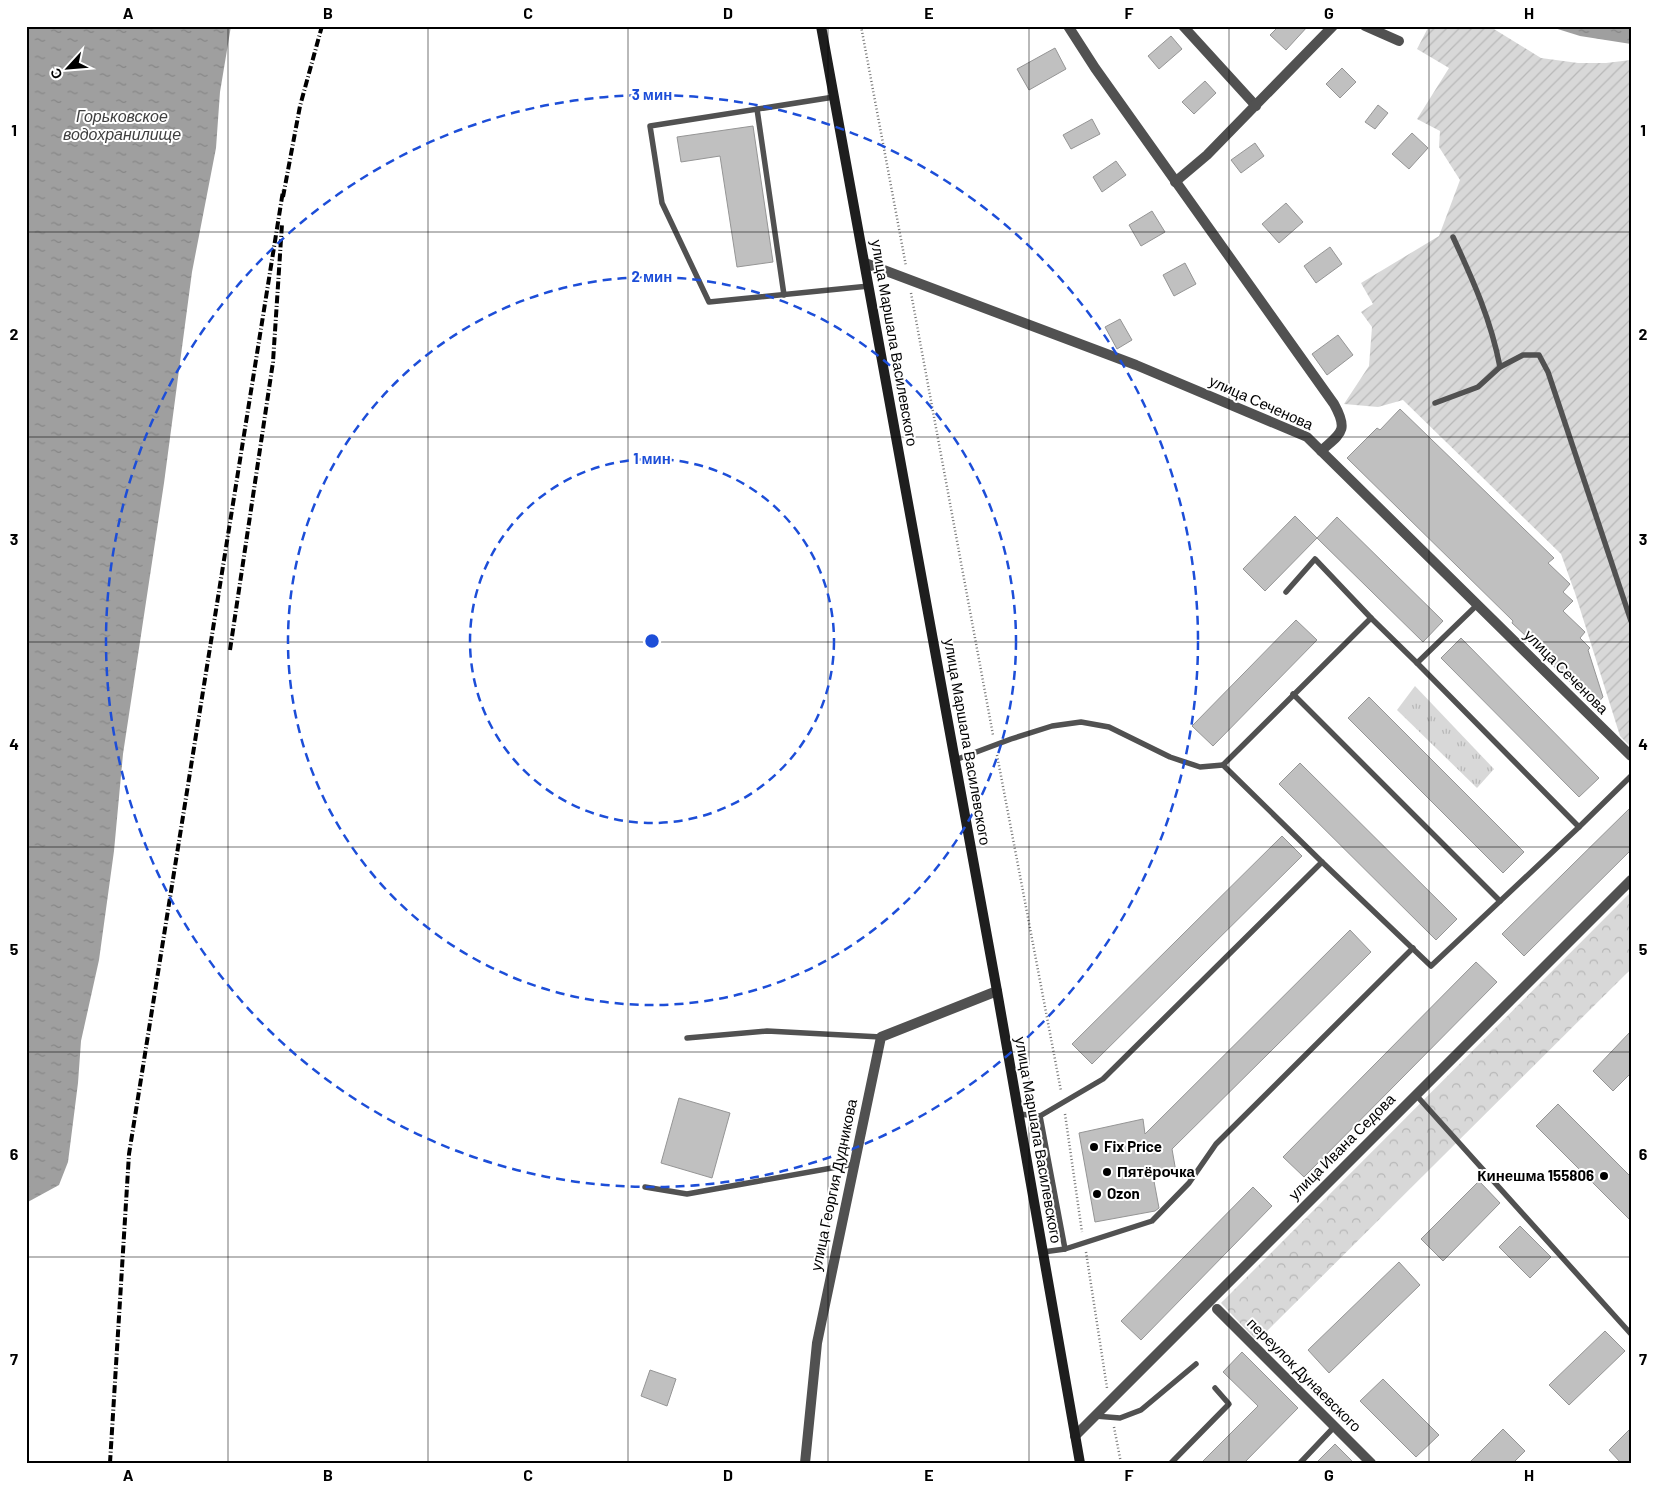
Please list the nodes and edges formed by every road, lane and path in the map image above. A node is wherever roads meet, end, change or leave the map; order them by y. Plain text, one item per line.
1 (821, 26) edge
2 (1068, 26) edge
3 (1183, 26) edge
4 (1333, 26) edge
5 (1365, 26) edge
6 (1399, 40) dead end
7 (834, 98) junction
8 (1256, 106) junction
9 (757, 109) junction
10 (1175, 182) junction
11 (1453, 237) dead end
12 (865, 263) junction
13 (869, 286) junction
14 (784, 295) junction
15 (1500, 367) junction
16 (1435, 403) dead end
17 (1322, 451) junction
18 (1286, 592) dead end
19 (1477, 605) junction
20 (1370, 618) junction
21 (1631, 622) edge
22 (1418, 663) junction
23 (1292, 694) junction
24 (1631, 756) edge
25 (955, 760) junction
26 (1223, 765) junction
27 (1631, 776) edge
28 (1579, 827) junction
29 (1322, 862) junction
30 (1631, 880) edge
31 (1500, 901) junction
32 (1413, 948) junction
33 (996, 991) junction
34 (881, 1037) junction
35 (687, 1038) dead end
36 (1416, 1095) junction
37 (1018, 1114) junction
38 (1040, 1116) junction
39 (854, 1164) junction
40 (645, 1186) dead end
41 (1065, 1249) junction
42 (1043, 1252) junction
43 (1217, 1309) dead end
44 (1631, 1334) edge
45 (1196, 1364) dead end
46 (1215, 1388) dead end
47 (1095, 1416) junction
48 (1335, 1426) junction
49 (1075, 1436) junction
50 (805, 1463) edge
51 (1080, 1463) edge
52 (1171, 1463) edge
53 (1300, 1463) edge
54 (1371, 1463) edge

1 - 7 street, улица Маршала Василевского
2 - 10 street
3 - 8 street
4 - 8 street
5 - 6 street
7 - 9 lane
7 - 12 street, улица Маршала Василевского
8 - 10 street
9 - 14 lane
9 - 14 lane
10 - 17 street
11 - 15 lane
12 - 13 street, улица Маршала Василевского
12 - 17 street, улица Сеченова
13 - 14 lane
13 - 25 street, улица Маршала Василевского
15 - 16 lane
15 - 21 lane
17 - 19 street, улица Сеченова
18 - 20 lane
19 - 22 lane
19 - 24 street, улица Сеченова
20 - 22 lane
20 - 23 lane
22 - 28 lane
23 - 26 lane
23 - 31 lane
25 - 26 lane
25 - 33 street, улица Маршала Василевского
26 - 29 lane
27 - 28 lane
28 - 31 lane
29 - 32 lane
29 - 38 lane
30 - 36 street, улица Ивана Седова
31 - 32 lane
32 - 41 lane
33 - 34 street
33 - 37 street, улица Маршала Василевского
34 - 35 lane
34 - 39 street, улица Георгия Дудникова
36 - 44 lane
36 - 47 street, улица Ивана Седова
37 - 38 lane
37 - 42 street, улица Маршала Василевского
38 - 41 lane
39 - 40 lane
39 - 50 street, улица Георгия Дудникова
41 - 42 lane
42 - 49 street, улица Маршала Василевского
43 - 48 street, переулок Дунаевского
45 - 47 lane
46 - 52 lane
47 - 49 street, улица Ивана Седова
48 - 53 lane
48 - 54 street, переулок Дунаевского
49 - 51 street, улица Маршала Василевского

